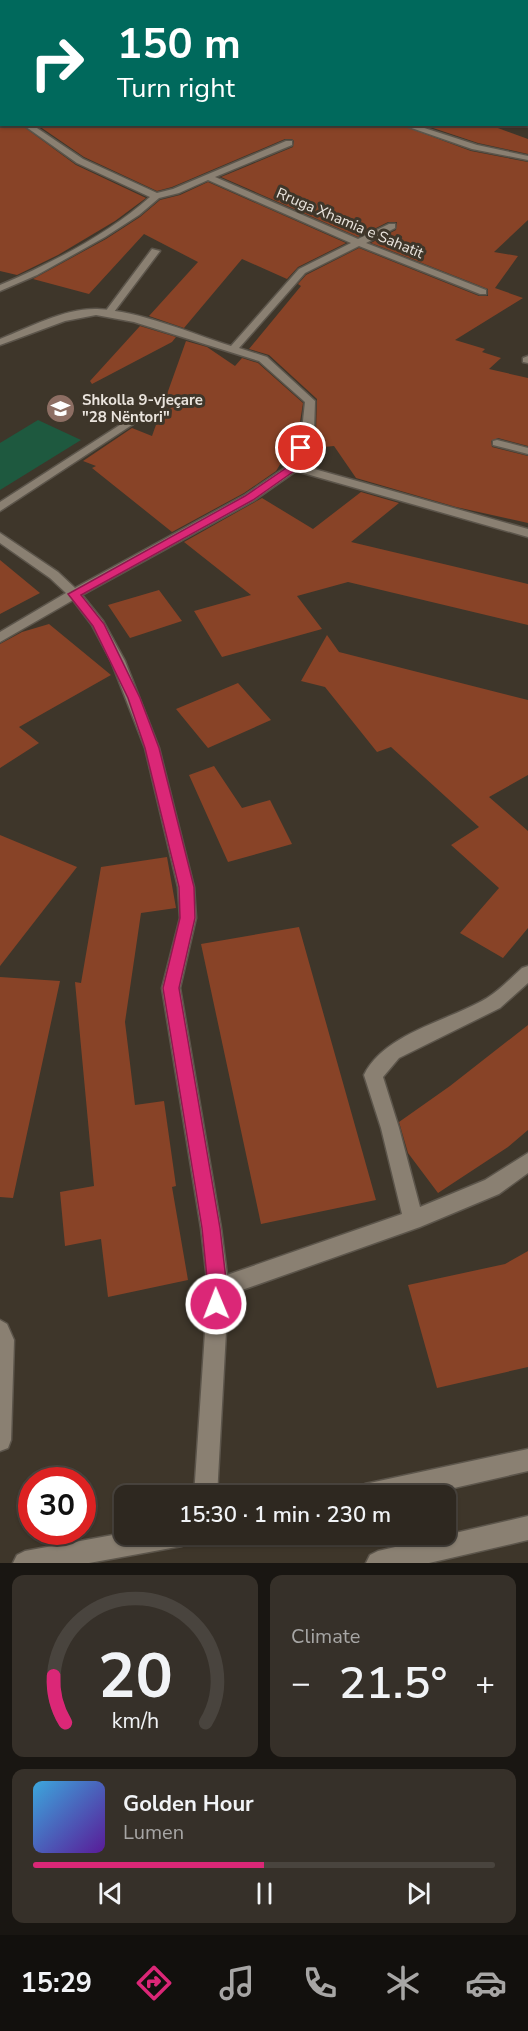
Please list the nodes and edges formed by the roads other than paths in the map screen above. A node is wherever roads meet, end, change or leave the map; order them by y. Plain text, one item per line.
1 (28, 126) edge
2 (410, 126) edge
3 (290, 143) dead end
4 (528, 158) edge
5 (209, 178) junction
6 (156, 196) junction
7 (392, 226) dead end
8 (359, 243) junction
9 (155, 251) dead end
10 (0, 288) edge
11 (483, 292) dead end
12 (108, 314) junction
13 (0, 342) edge
14 (233, 349) junction
15 (137, 417) dead end
16 (497, 443) dead end
17 (528, 451) edge
18 (294, 467) junction
19 (0, 507) edge
20 (528, 533) edge
21 (0, 537) edge
22 (74, 594) junction
23 (0, 638) edge
24 (528, 973) edge
25 (528, 1162) edge
26 (413, 1220) junction
27 (218, 1288) junction
28 (0, 1331) edge
29 (0, 1440) edge
30 (528, 1460) edge
31 (206, 1485) edge
32 (415, 1485) edge
33 (528, 1528) edge
34 (122, 1545) edge
35 (25, 1563) edge
36 (378, 1563) edge

1 - 6 street
2 - 4 street
3 - 5 street
5 - 6 street
5 - 8 street, Rruga Xhamia e Sahatit
6 - 10 street
7 - 8 street
8 - 11 street, Rruga Xhamia e Sahatit
8 - 14 street
9 - 12 street
12 - 13 street
12 - 14 street
14 - 18 street
15 - 19 street
16 - 17 street
18 - 20 street
18 - 22 street
21 - 22 street
22 - 23 street
22 - 27 street
24 - 26 street
25 - 26 street
26 - 27 street
27 - 31 street
28 - 29 street
30 - 32 street
33 - 36 street
34 - 35 street

